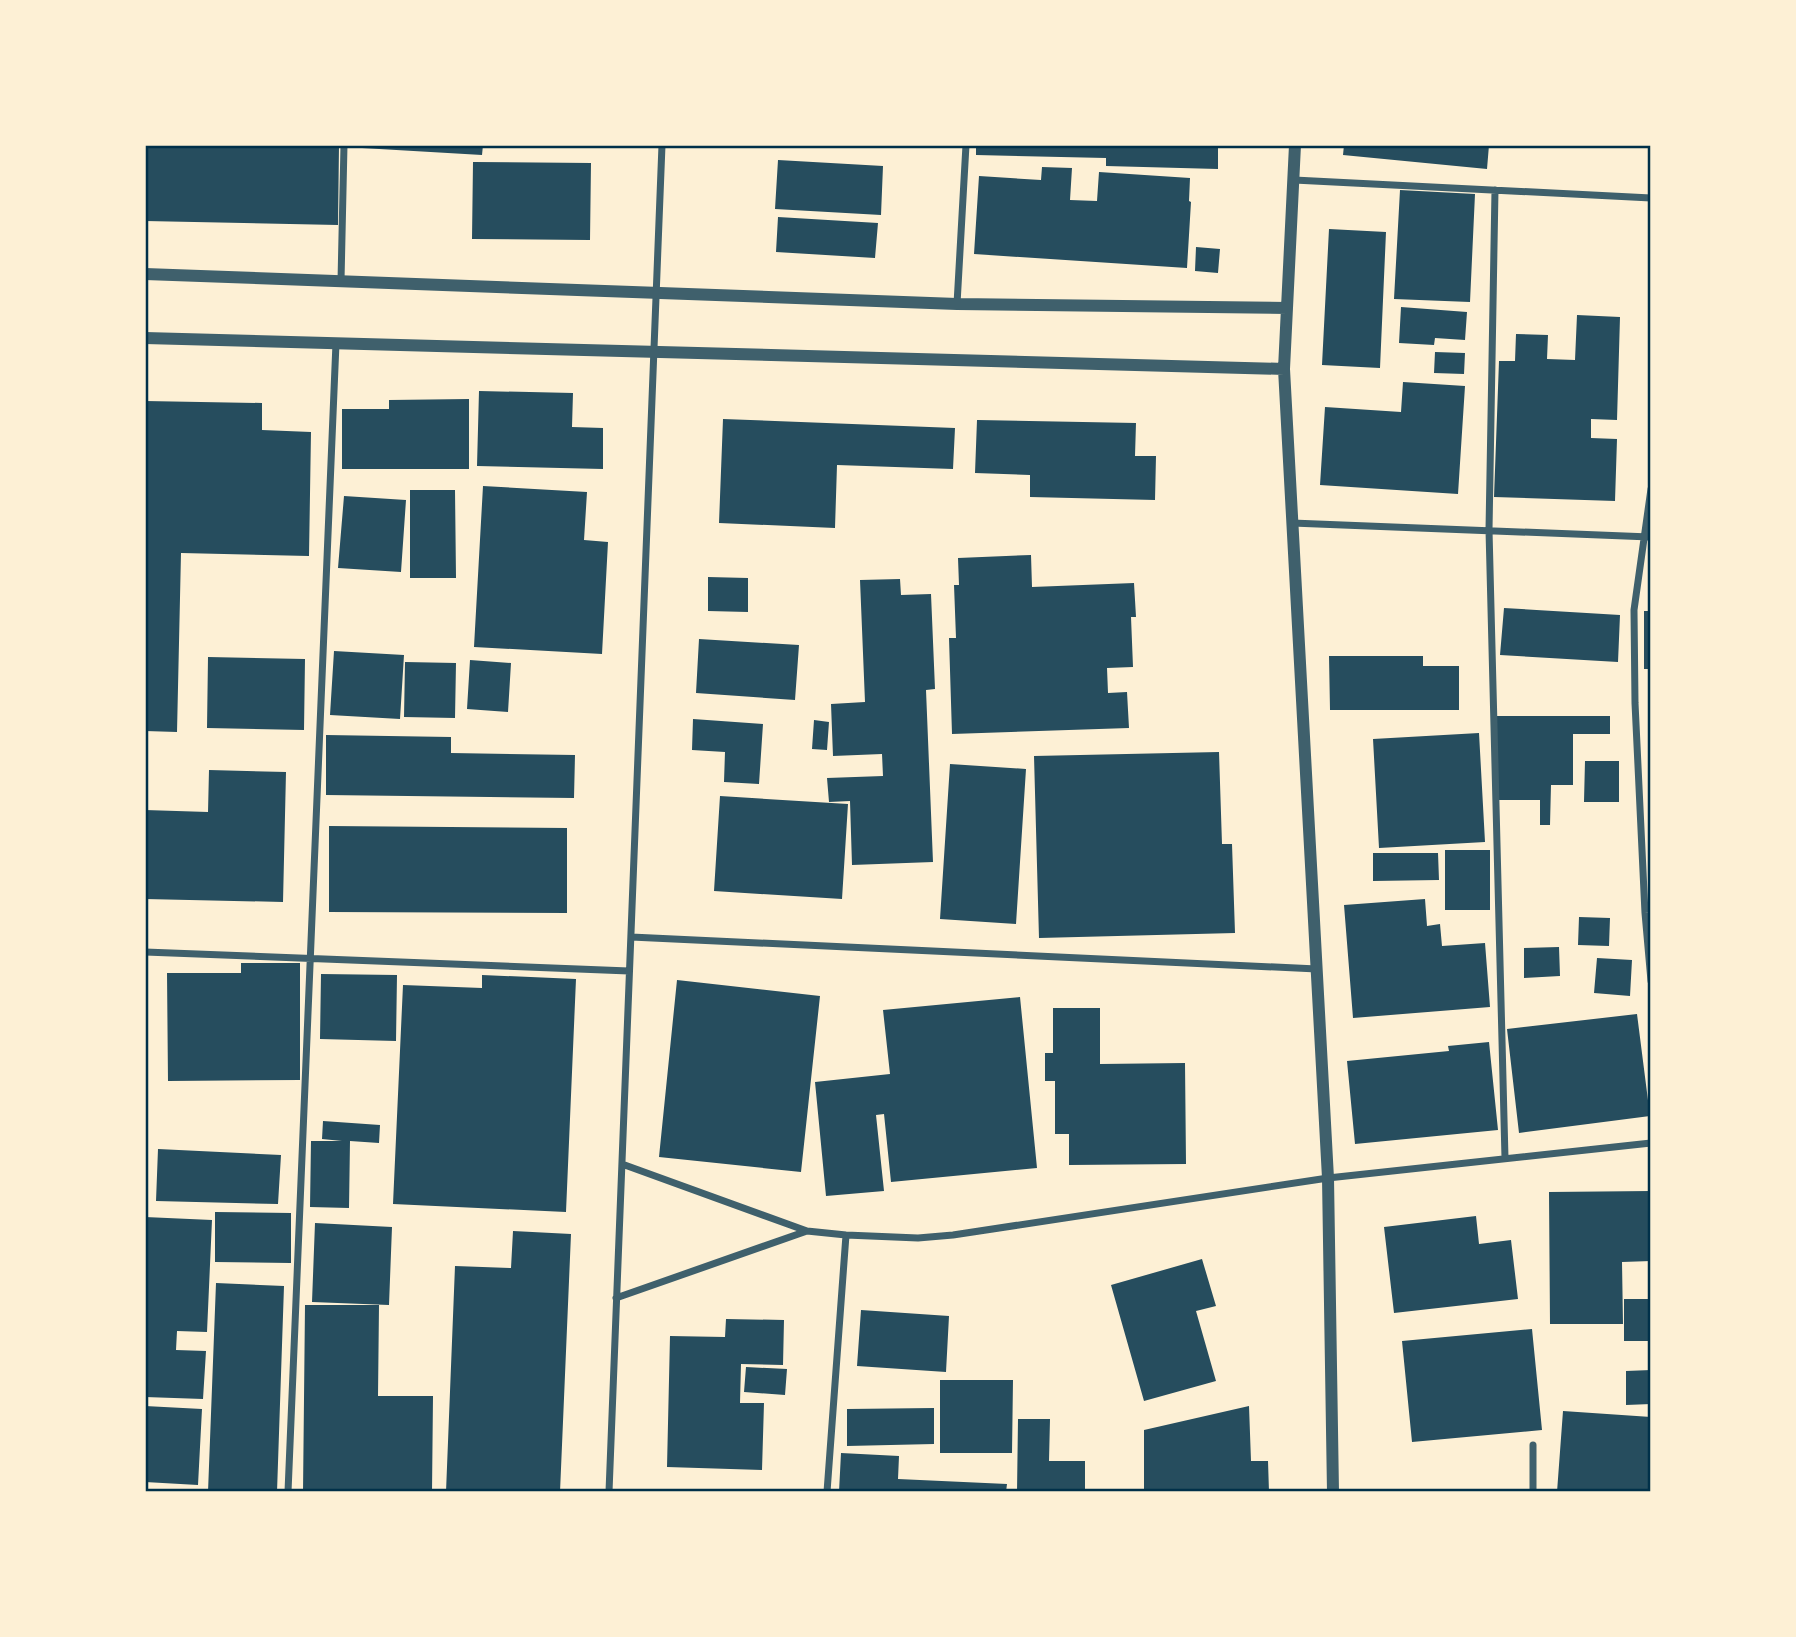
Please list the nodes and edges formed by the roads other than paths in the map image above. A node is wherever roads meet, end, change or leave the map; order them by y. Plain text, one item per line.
1 (344, 145) edge
2 (662, 145) edge
3 (966, 145) edge
4 (1295, 145) edge
5 (1294, 180) junction
6 (1495, 190) junction
7 (1651, 198) edge
8 (145, 274) edge
9 (341, 281) junction
10 (657, 292) junction
11 (957, 304) junction
12 (1287, 308) junction
13 (145, 338) edge
14 (336, 343) junction
15 (655, 352) junction
16 (1284, 369) junction
17 (1651, 489) edge
18 (1292, 523) junction
19 (1489, 530) junction
20 (1648, 537) edge
21 (631, 937) junction
22 (145, 952) edge
23 (310, 959) junction
24 (1317, 969) junction
25 (629, 971) junction
26 (1651, 981) edge
27 (1651, 1143) edge
28 (1505, 1158) junction
29 (622, 1164) junction
30 (1328, 1178) junction
31 (807, 1231) junction
32 (846, 1235) junction
33 (616, 1298) junction
34 (1533, 1445) dead end
35 (288, 1492) edge
36 (609, 1492) edge
37 (827, 1492) edge
38 (1333, 1492) edge
39 (1533, 1492) edge

1 - 9 street
2 - 10 street
3 - 11 street
4 - 5 street
5 - 6 street
5 - 12 street
6 - 7 street
6 - 19 street
8 - 9 street
9 - 10 street
10 - 11 street
10 - 15 street
11 - 12 street
12 - 16 street
13 - 14 street
14 - 15 street
14 - 23 street
15 - 16 street
15 - 21 street
16 - 18 street
17 - 20 street
18 - 19 street
18 - 24 street
19 - 20 street
19 - 28 street
20 - 26 street
21 - 24 street
21 - 25 street
22 - 23 street
23 - 25 street
23 - 35 street
24 - 30 street
25 - 29 street
27 - 28 street
28 - 30 street
29 - 31 street
29 - 33 street
30 - 32 street
30 - 38 street
31 - 32 street
31 - 33 street
32 - 37 street
33 - 36 street
34 - 39 street

